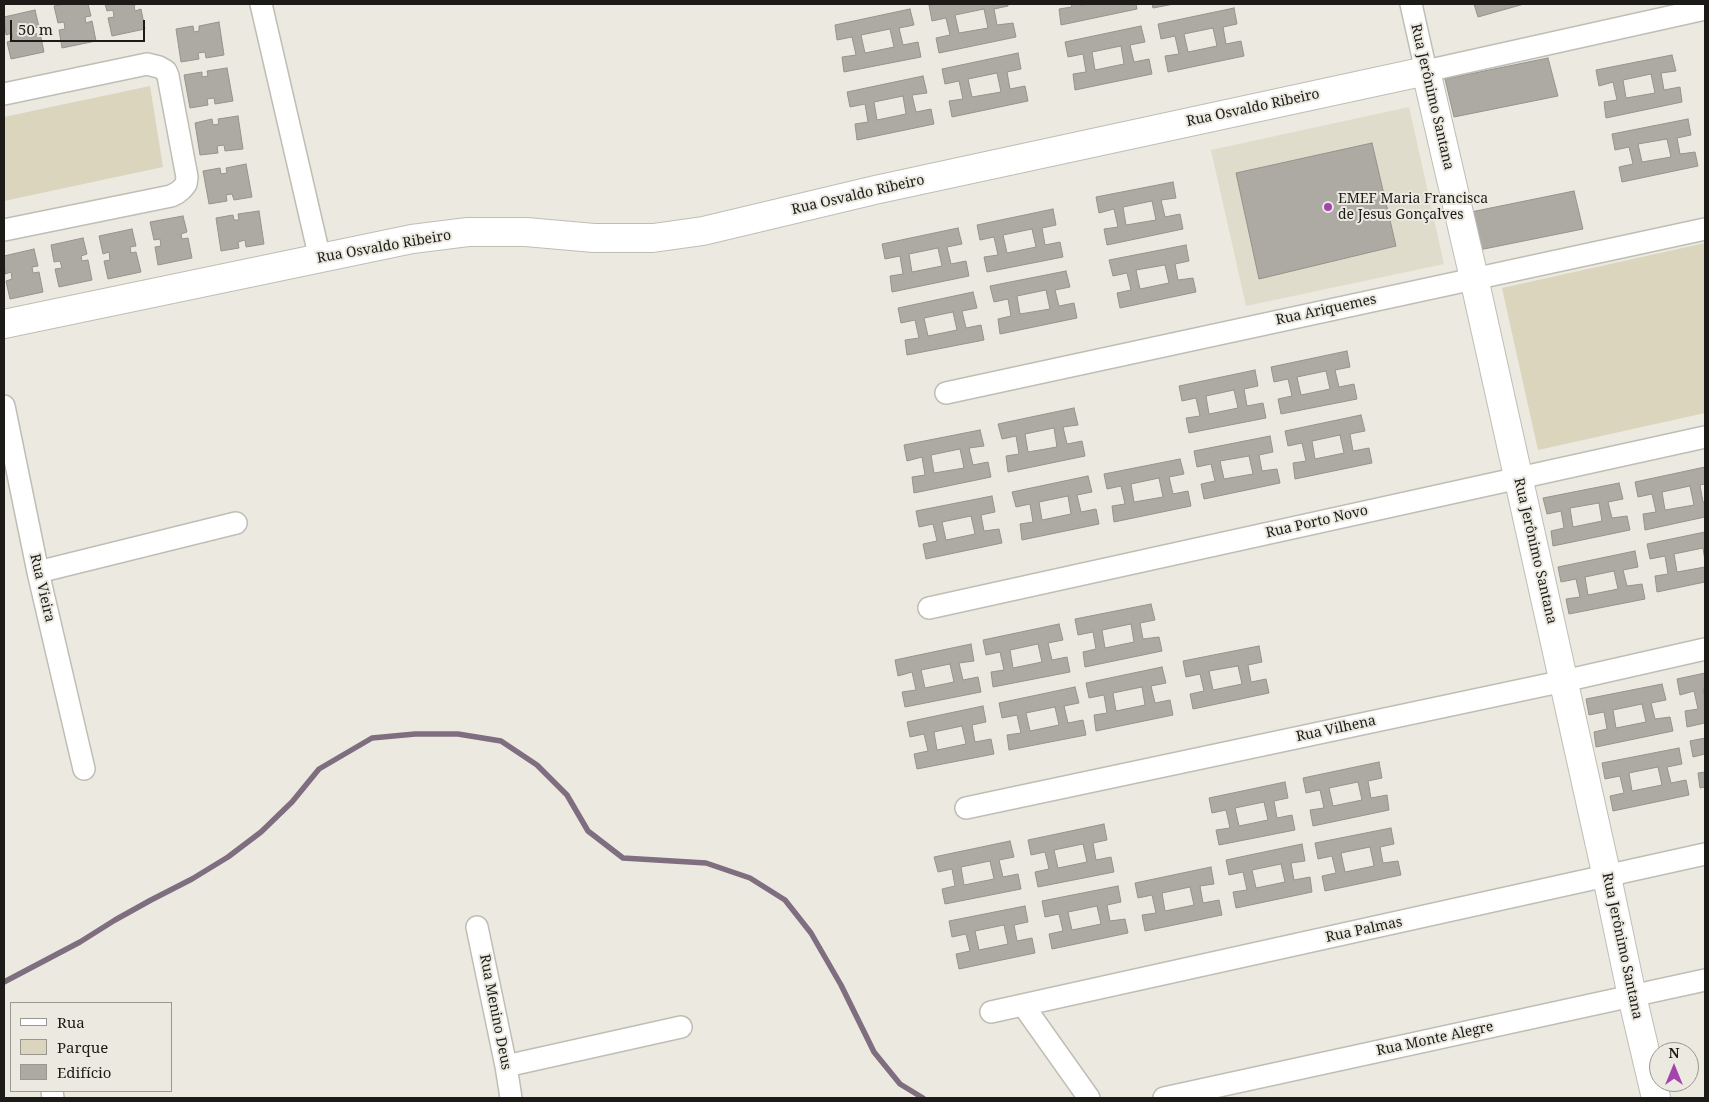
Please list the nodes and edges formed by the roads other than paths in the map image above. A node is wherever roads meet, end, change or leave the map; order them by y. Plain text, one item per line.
1 (261, 4) edge
2 (1411, 4) edge
3 (1705, 9) edge
4 (1426, 71) junction
5 (4, 94) edge
6 (1705, 229) edge
7 (4, 230) edge
8 (320, 259) junction
9 (1474, 278) junction
10 (4, 324) edge
11 (946, 392) dead end
12 (4, 406) edge
13 (1705, 437) edge
14 (1519, 477) junction
15 (236, 522) dead end
16 (38, 572) junction
17 (929, 608) dead end
18 (1705, 649) edge
19 (1564, 681) junction
20 (84, 769) dead end
21 (966, 808) dead end
22 (1705, 854) edge
23 (1607, 877) junction
24 (478, 926) dead end
25 (1705, 980) edge
26 (1632, 996) junction
27 (1023, 1005) junction
28 (991, 1012) dead end
29 (681, 1027) dead end
30 (506, 1066) junction
31 (511, 1098) edge
32 (1088, 1098) edge
33 (1164, 1098) edge
34 (1656, 1098) edge

1 - 8 street
2 - 4 street, Rua Jerônimo Santana
3 - 4 street, Rua Osvaldo Ribeiro
4 - 8 street, Rua Osvaldo Ribeiro
4 - 9 street, Rua Jerônimo Santana
5 - 7 street
6 - 9 street, Rua Ariquemes
8 - 10 street, Rua Osvaldo Ribeiro
9 - 11 street, Rua Ariquemes
9 - 14 street, Rua Jerônimo Santana
12 - 16 street, Rua Vieira
13 - 14 street, Rua Porto Novo
14 - 17 street, Rua Porto Novo
14 - 19 street, Rua Jerônimo Santana
15 - 16 street
16 - 20 street, Rua Vieira
18 - 19 street, Rua Vilhena
19 - 21 street, Rua Vilhena
19 - 23 street, Rua Jerônimo Santana
22 - 23 street, Rua Palmas
23 - 26 street, Rua Jerônimo Santana
23 - 27 street, Rua Palmas
24 - 30 street, Rua Menino Deus
25 - 26 street, Rua Monte Alegre
26 - 33 street, Rua Monte Alegre
26 - 34 street, Rua Jerônimo Santana
27 - 28 street, Rua Palmas
27 - 32 street
29 - 30 street
30 - 31 street, Rua Menino Deus

